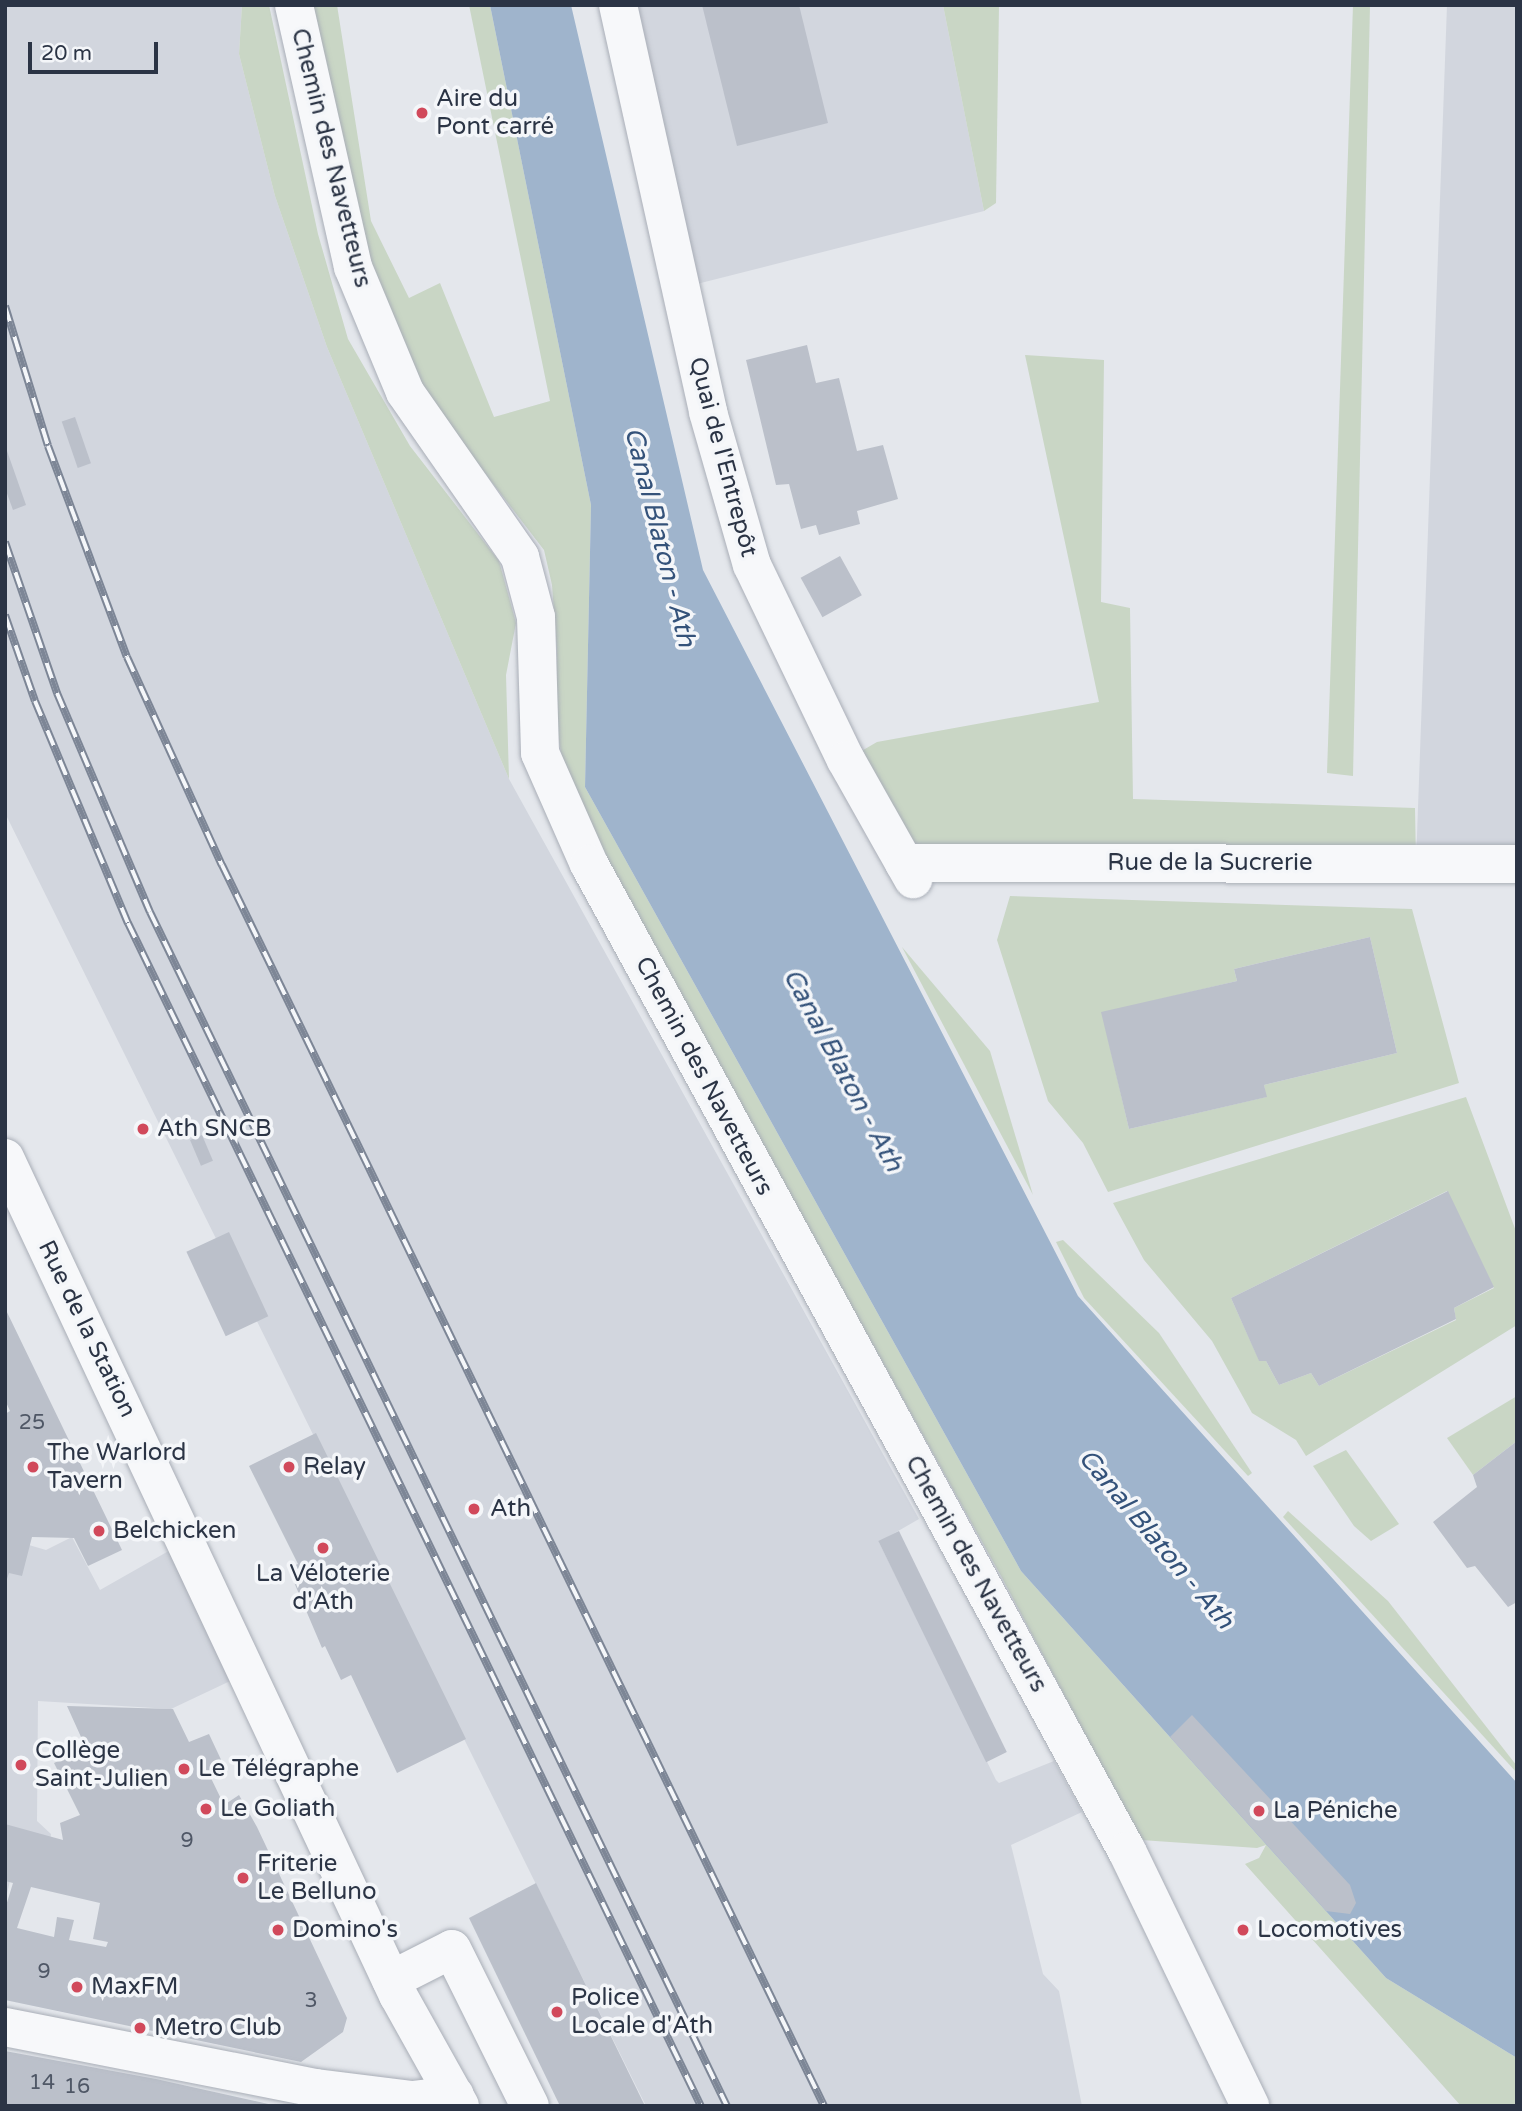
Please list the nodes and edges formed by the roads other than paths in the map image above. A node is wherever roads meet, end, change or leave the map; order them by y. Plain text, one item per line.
1 (294, 5) edge
2 (618, 5) edge
3 (1517, 864) edge
4 (908, 871) joint
5 (5, 1158) edge
6 (391, 1980) junction
7 (5, 2027) edge
8 (456, 2102) edge
9 (530, 2106) edge
10 (1250, 2106) edge

1 - 10 street, Chemin des Navetteurs
2 - 4 street, Quai de l'Entrepôt
3 - 4 street, Rue de la Sucrerie
5 - 6 street, Rue de la Station
6 - 8 street, Rue de la Station
6 - 9 street
7 - 8 street

